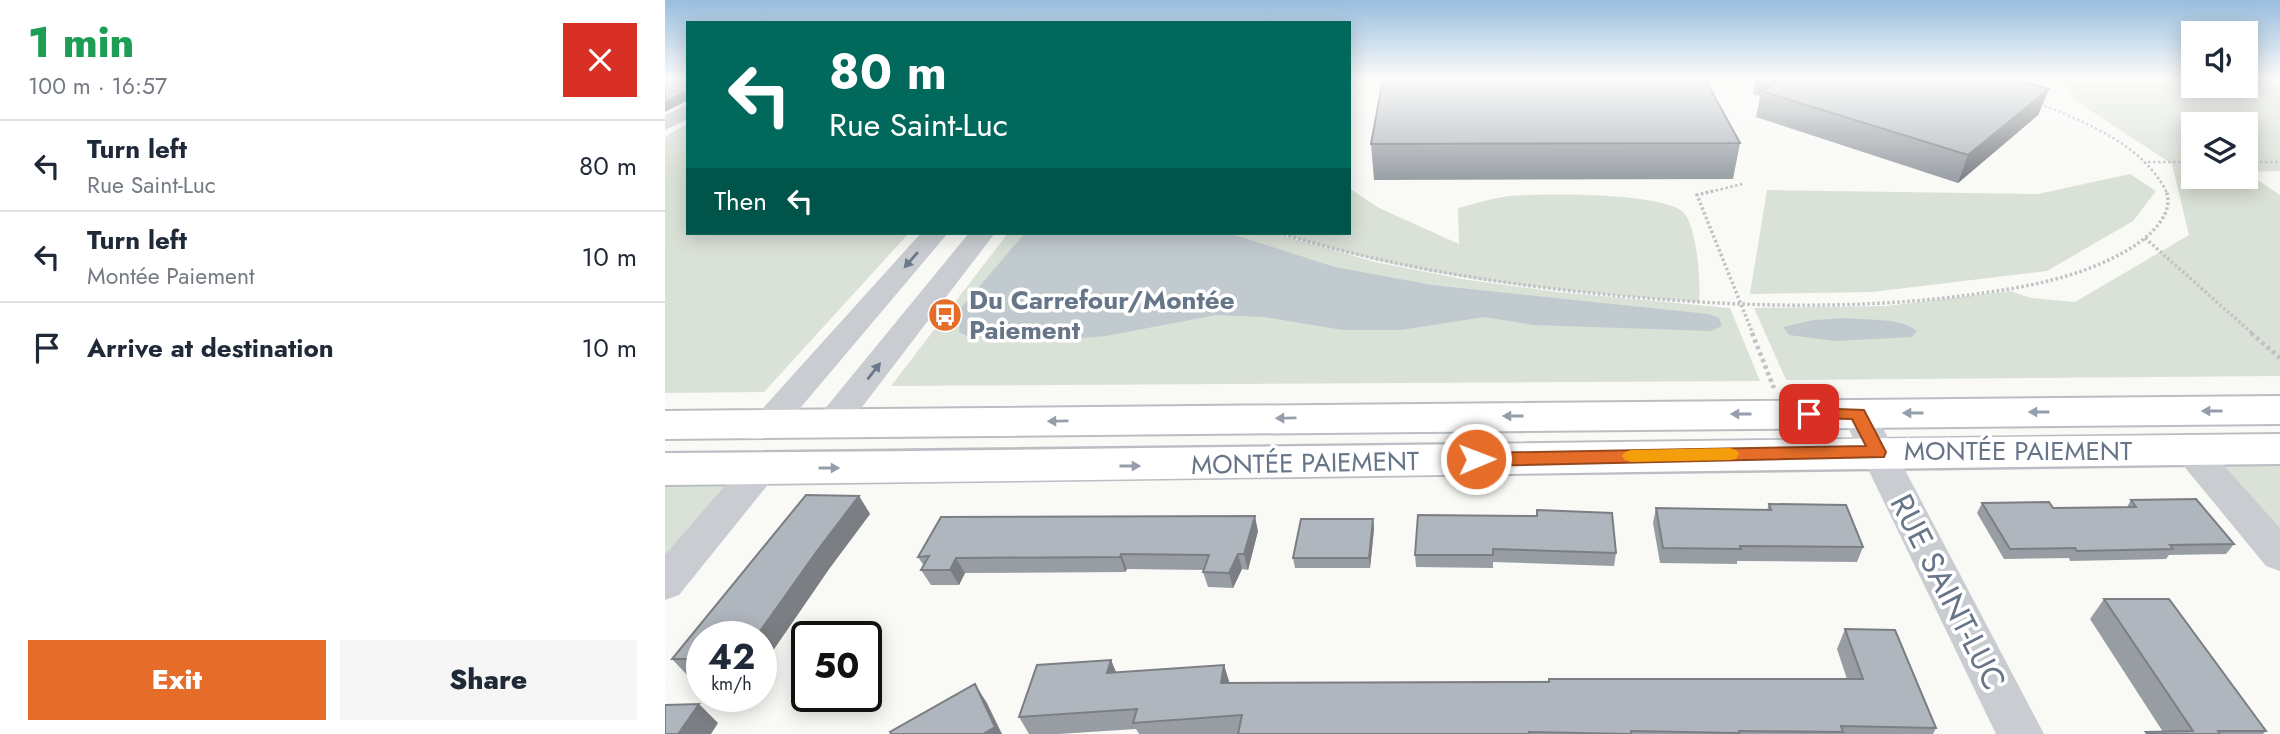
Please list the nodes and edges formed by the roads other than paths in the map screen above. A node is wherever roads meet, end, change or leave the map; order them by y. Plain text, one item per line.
1 (683, 113) edge
2 (665, 124) edge
3 (933, 235) edge
4 (980, 235) edge
5 (2280, 410) edge
6 (1858, 414) junction
7 (768, 424) junction
8 (831, 424) junction
9 (665, 425) edge
10 (2280, 449) edge
11 (2190, 450) junction
12 (1878, 452) junction
13 (761, 468) junction
14 (665, 469) edge
15 (2280, 555) edge
16 (665, 583) edge
17 (2020, 734) edge

1 - 2 street
3 -> 7 street
8 -> 4 street
5 -> 6 main road, MONTÉE PAIEMENT
6 -> 8 main road, MONTÉE PAIEMENT
6 - 12 street, RUE SAINT-LUC
7 - 8 main road, MONTÉE PAIEMENT
7 - 9 main road, MONTÉE PAIEMENT
7 - 13 main road
8 - 13 main road
10 - 11 main road, MONTÉE PAIEMENT
11 - 12 main road, MONTÉE PAIEMENT
11 - 15 street
13 -> 12 main road, MONTÉE PAIEMENT
12 - 17 street, RUE SAINT-LUC
13 - 14 main road, MONTÉE PAIEMENT
13 - 16 street

